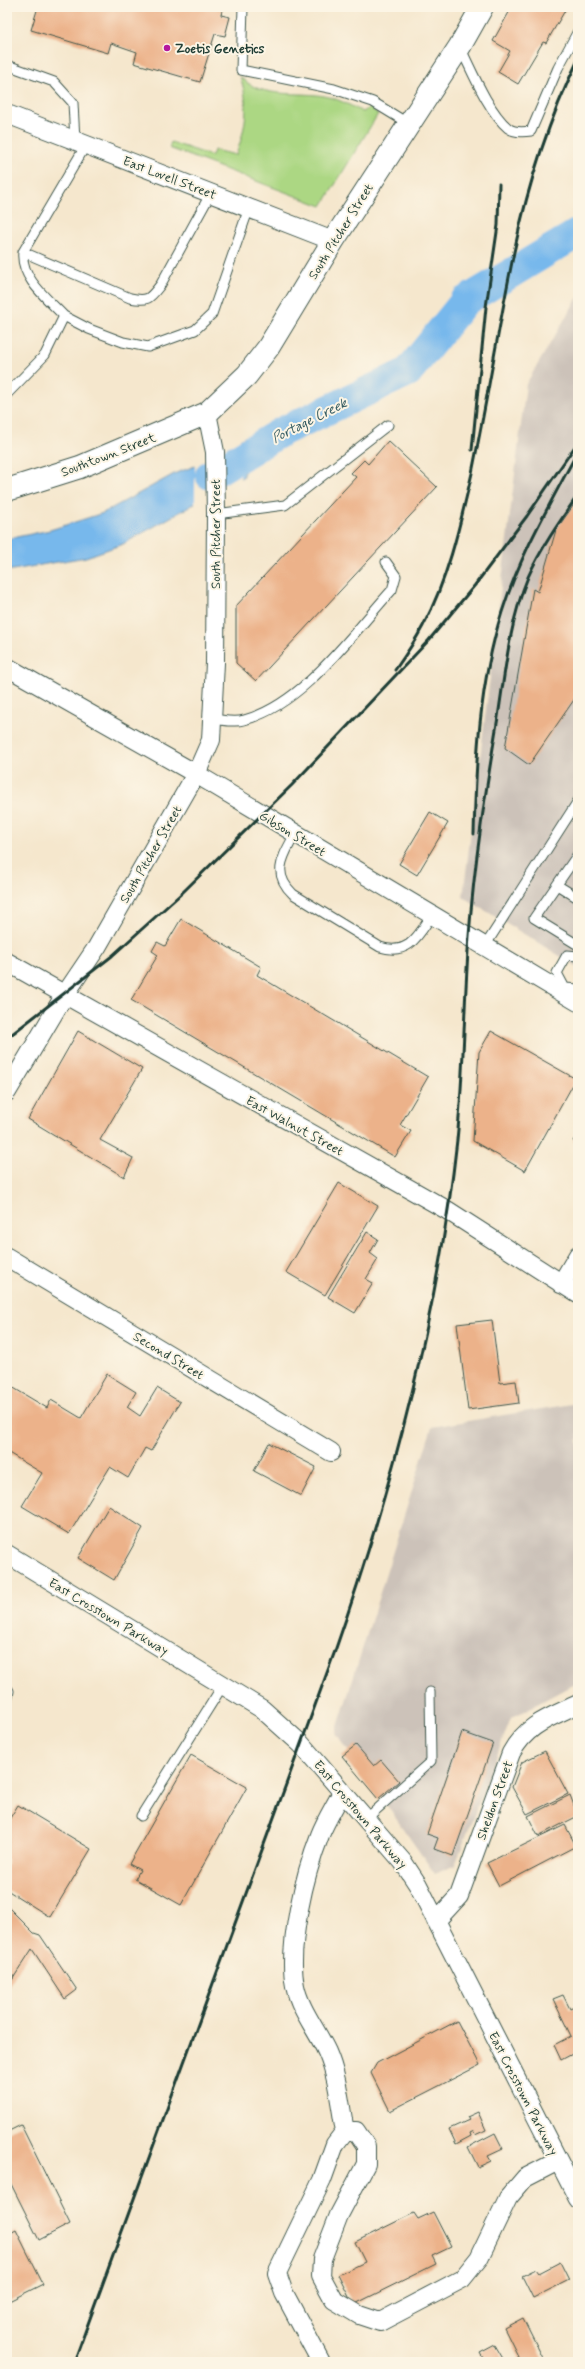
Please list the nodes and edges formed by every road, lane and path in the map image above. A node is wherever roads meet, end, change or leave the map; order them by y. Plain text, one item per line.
1 (243, 7) edge
2 (482, 7) edge
3 (578, 31) edge
4 (460, 46) junction
5 (7, 65) edge
6 (7, 114) edge
7 (409, 124) junction
8 (80, 143) junction
9 (211, 194) junction
10 (249, 208) junction
11 (333, 241) junction
12 (23, 252) junction
13 (64, 316) junction
14 (11, 385) edge
15 (7, 394) edge
16 (207, 413) junction
17 (388, 425) dead end
18 (7, 490) edge
19 (216, 514) junction
20 (386, 562) dead end
21 (7, 667) edge
22 (213, 719) junction
23 (196, 774) junction
24 (578, 801) edge
25 (295, 834) junction
26 (578, 854) edge
27 (557, 885) junction
28 (578, 898) edge
29 (432, 915) junction
30 (485, 946) junction
31 (578, 946) edge
32 (578, 956) edge
33 (7, 962) edge
34 (568, 990) edge
35 (64, 996) junction
36 (578, 1002) edge
37 (7, 1092) edge
38 (578, 1255) edge
39 (7, 1257) edge
40 (561, 1284) junction
41 (578, 1294) edge
42 (331, 1452) dead end
43 (7, 1554) edge
44 (223, 1685) junction
45 (7, 1688) edge
46 (430, 1692) dead end
47 (7, 1702) edge
48 (578, 1704) edge
49 (342, 1792) junction
50 (141, 1816) dead end
51 (366, 1819) junction
52 (436, 1921) junction
53 (345, 2131) junction
54 (558, 2161) junction
55 (578, 2199) edge
56 (321, 2362) edge

1 - 7 lane
2 - 4 main road, South Pitcher Street
3 - 4 lane
4 - 7 main road, South Pitcher Street
5 - 8 lane
6 - 8 street, East Lovell Street
7 - 11 main road, South Pitcher Street
8 - 9 street, East Lovell Street
8 - 12 lane
9 - 10 street, East Lovell Street
9 - 12 lane
10 - 11 street, East Lovell Street
10 - 13 lane
11 - 16 main road, South Pitcher Street
12 - 13 lane
13 - 14 lane
14 - 15 lane
16 - 18 main road, Southtown Street
16 - 19 street, South Pitcher Street
17 - 19 lane
19 - 22 street, South Pitcher Street
20 - 22 lane
21 - 23 street, Gibson Street
22 - 23 street, South Pitcher Street
23 - 25 street, Gibson Street
23 - 35 street, South Pitcher Street
24 - 30 lane
25 - 29 street, Gibson Street
25 - 29 lane
26 - 27 lane
27 - 28 lane
27 - 31 lane
29 - 30 street, Gibson Street
30 - 34 street, Gibson Street
32 - 34 lane
33 - 35 street, East Walnut Street
34 - 36 street, Gibson Street
35 - 37 street, South Pitcher Street
35 - 40 street, East Walnut Street
38 - 40 street
39 - 42 street, Second Street
40 - 41 street, East Walnut Street
43 - 44 street, East Crosstown Parkway
44 - 49 street, East Crosstown Parkway
44 - 50 lane
45 - 47 lane
46 - 51 lane
48 - 52 street, Sheldon Street
49 - 51 street, East Crosstown Parkway
49 - 53 street
51 - 52 street, East Crosstown Parkway
52 - 54 street, East Crosstown Parkway
53 - 54 street
53 - 56 street
54 - 55 street, East Crosstown Parkway

